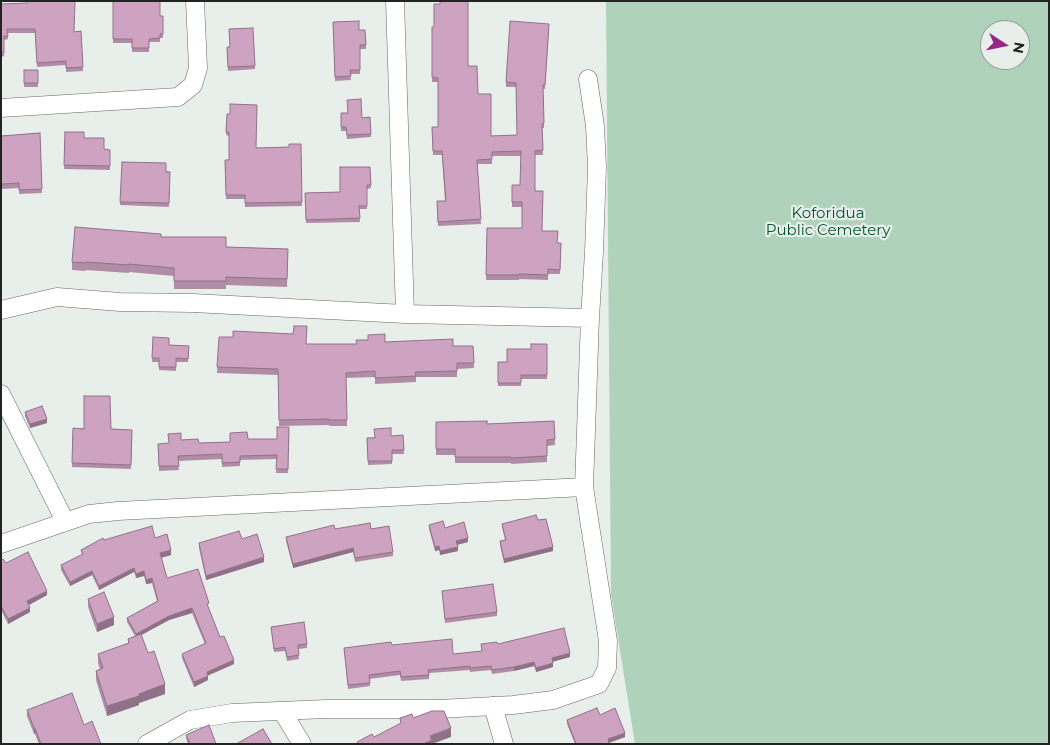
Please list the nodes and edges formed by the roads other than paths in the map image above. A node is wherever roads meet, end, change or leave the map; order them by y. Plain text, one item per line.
1 (195, 1) edge
2 (395, 1) edge
3 (588, 79) dead end
4 (1, 108) edge
5 (1, 310) edge
6 (405, 314) junction
7 (590, 318) junction
8 (1, 394) edge
9 (584, 487) junction
10 (65, 521) junction
11 (1, 544) edge
12 (493, 706) junction
13 (282, 711) junction
14 (147, 744) edge
15 (302, 744) edge
16 (504, 744) edge

1 - 4 street
2 - 6 street
3 - 7 street
5 - 6 street
6 - 7 street
7 - 9 street
8 - 10 street
9 - 10 street
9 - 12 street
10 - 11 street
12 - 13 street
12 - 16 street
13 - 14 street
13 - 15 street

